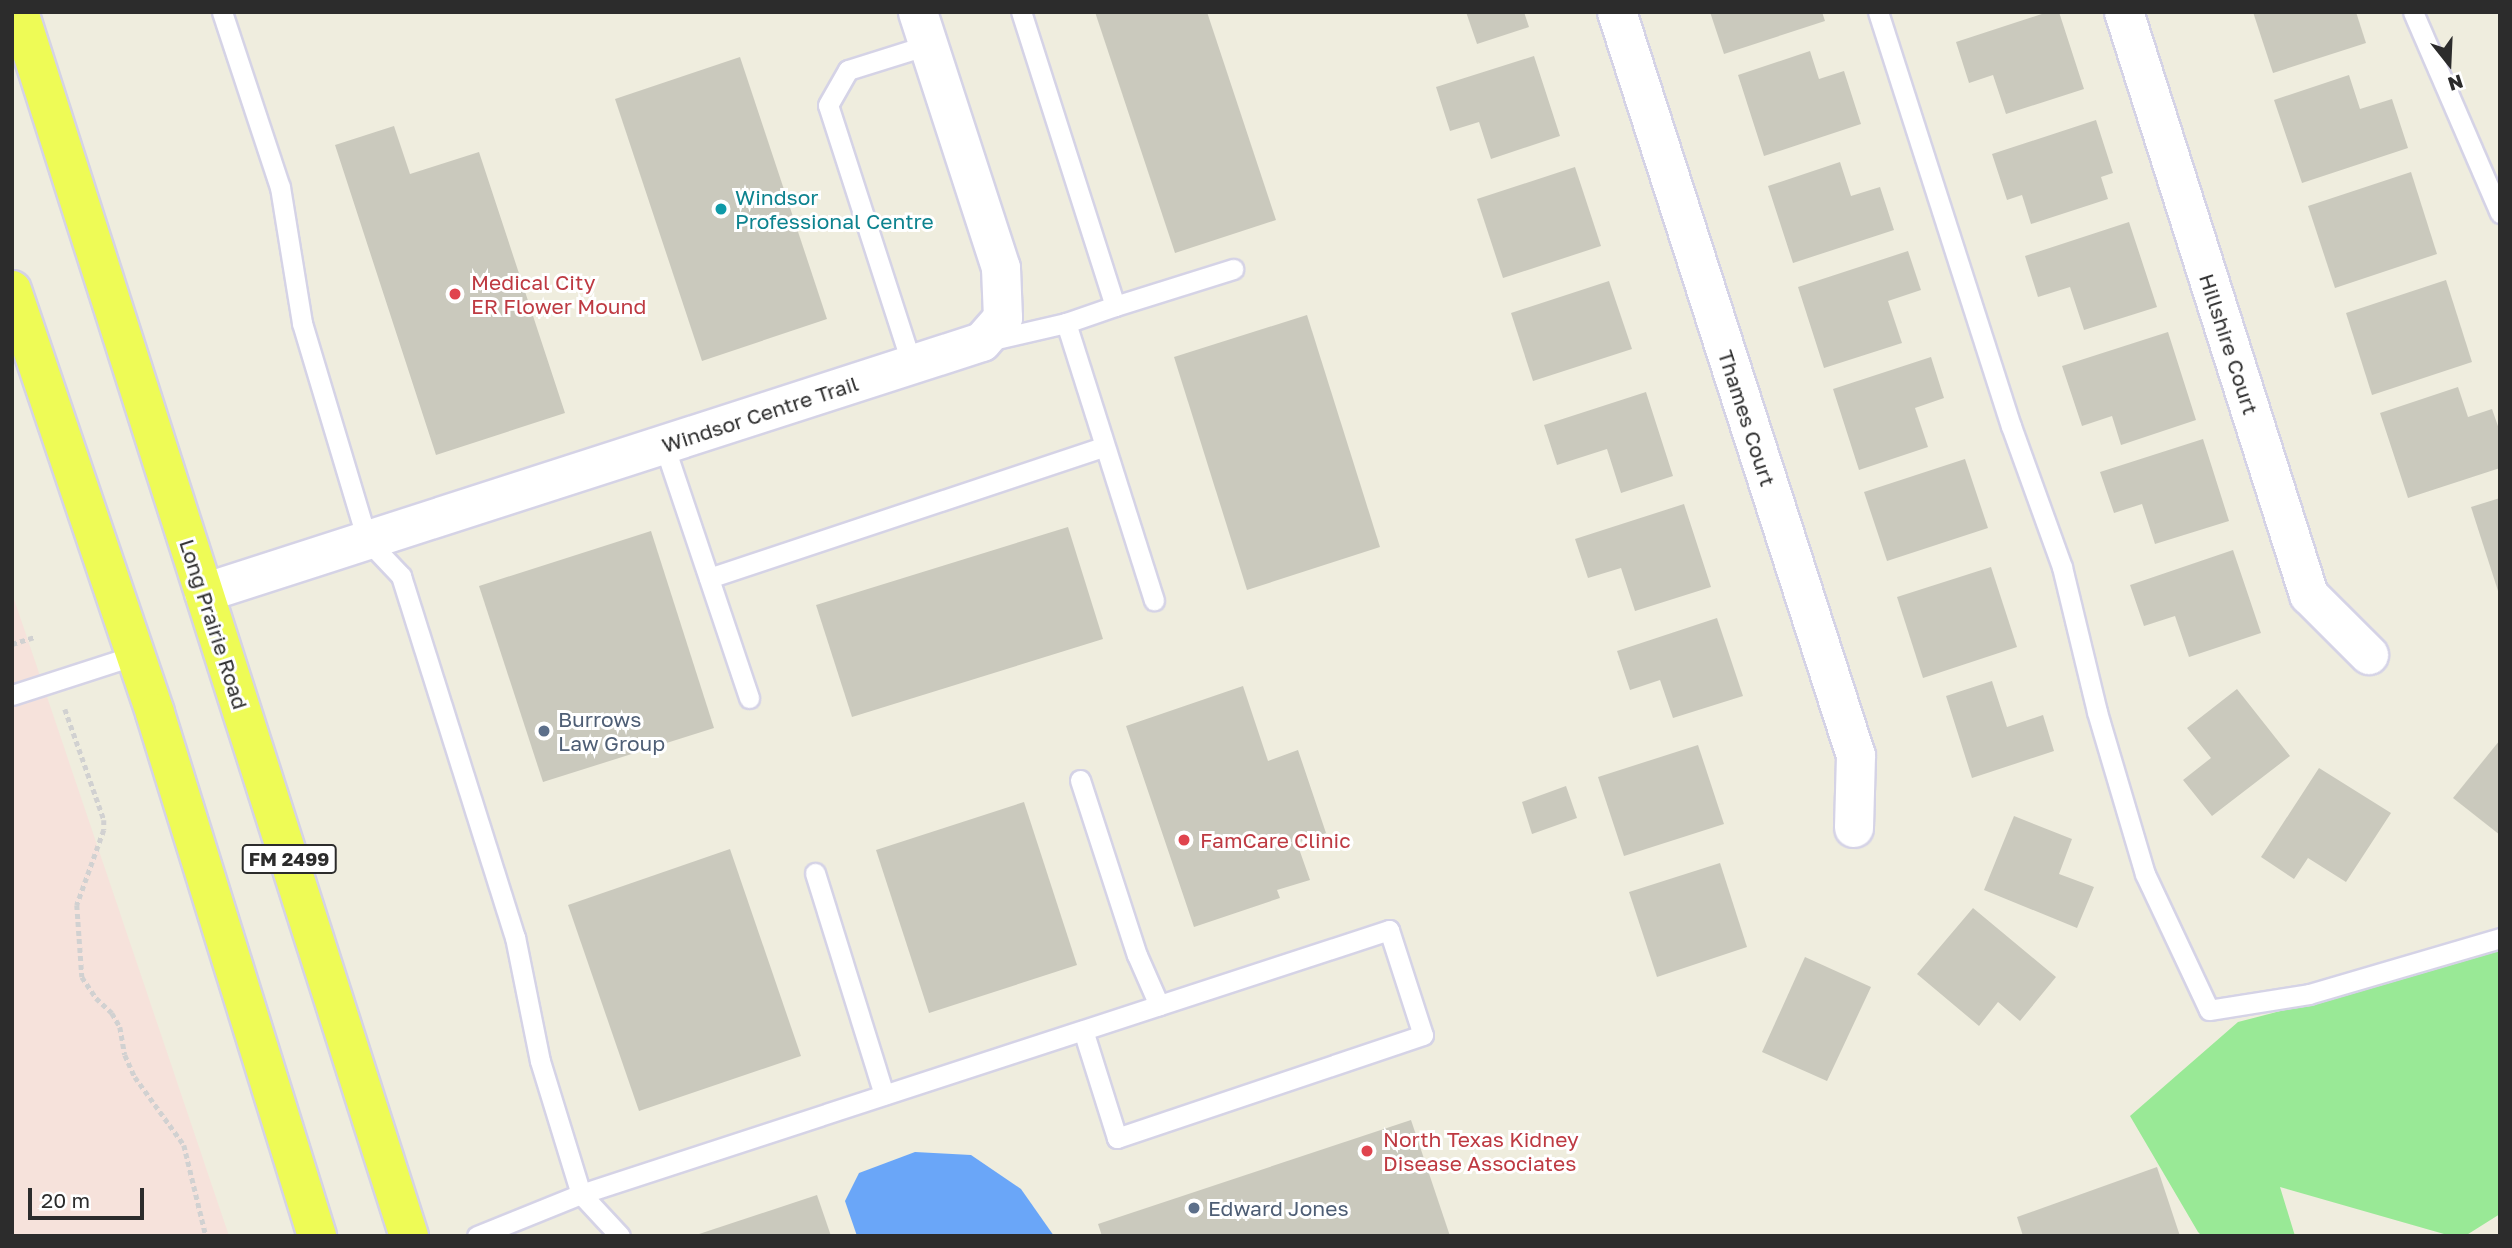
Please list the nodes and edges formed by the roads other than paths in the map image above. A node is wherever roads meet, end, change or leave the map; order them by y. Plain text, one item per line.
1 (19, 12) edge
2 (222, 12) edge
3 (1021, 12) edge
4 (1616, 12) edge
5 (1878, 12) edge
6 (2123, 12) edge
7 (2413, 12) edge
8 (923, 29) edge
9 (2500, 213) edge
10 (1233, 269) dead end
11 (12, 290) edge
12 (1115, 306) junction
13 (1066, 323) junction
14 (982, 342) junction
15 (912, 365) junction
16 (664, 444) junction
17 (1103, 447) junction
18 (367, 540) junction
19 (709, 578) junction
20 (204, 593) junction
21 (1154, 600) dead end
22 (136, 655) junction
23 (2369, 655) dead end
24 (12, 695) edge
25 (748, 698) dead end
26 (1080, 780) dead end
27 (1854, 828) dead end
28 (815, 873) dead end
29 (2500, 938) edge
30 (1159, 1005) junction
31 (1083, 1030) junction
32 (884, 1094) junction
33 (581, 1194) junction
34 (317, 1236) edge
35 (409, 1236) edge
36 (477, 1236) edge
37 (620, 1236) edge

1 - 20 main road, Long Prairie Road / FM 2499
2 - 18 lane
3 - 12 lane
4 - 27 street, Thames Court
5 - 29 lane
6 - 23 street, Hillshire Court
7 - 9 lane
8 - 14 street
8 - 15 lane
10 - 12 lane
11 - 22 main road
12 - 13 lane
13 - 14 lane
13 - 17 lane
14 - 15 street, Windsor Centre Trail
15 - 16 street, Windsor Centre Trail
16 - 18 street, Windsor Centre Trail
16 - 19 lane
17 - 19 lane
17 - 21 lane
18 - 20 street, Windsor Centre Trail
18 - 33 lane
19 - 25 lane
20 - 35 main road, Long Prairie Road / FM 2499
22 - 24 lane
22 - 34 main road
26 - 30 lane
28 - 32 lane
30 - 31 lane
30 - 31 lane
31 - 32 lane
32 - 33 lane
33 - 36 lane
33 - 37 lane

